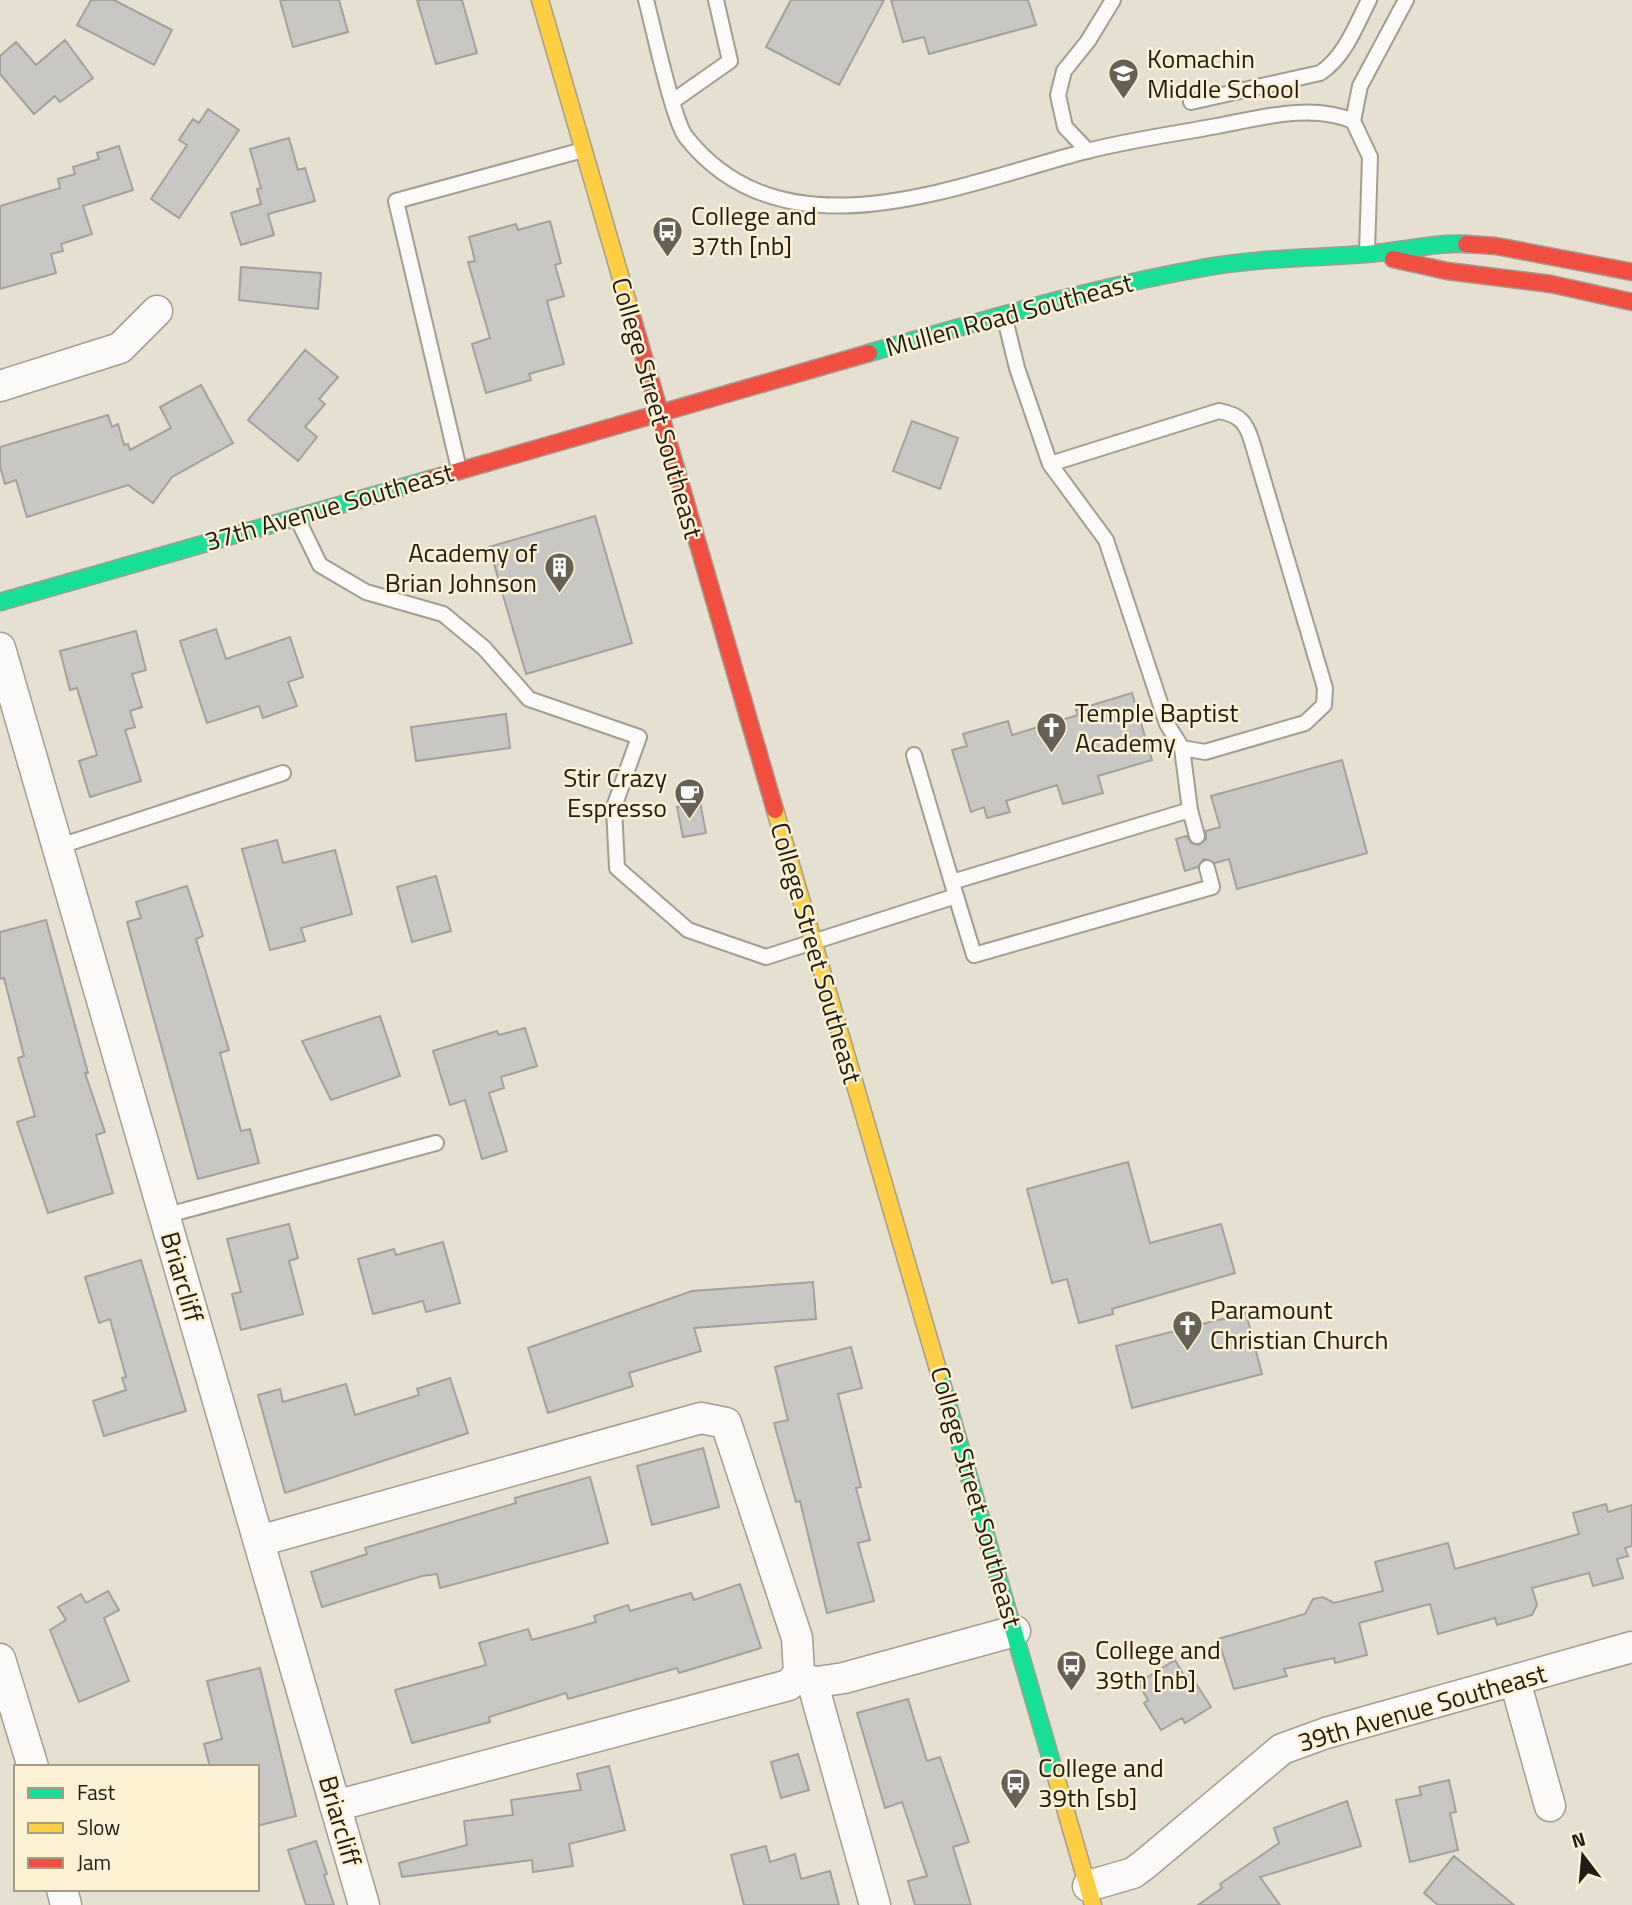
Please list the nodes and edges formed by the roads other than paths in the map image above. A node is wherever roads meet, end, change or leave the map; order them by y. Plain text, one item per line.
1 (540, 0) edge
2 (646, 0) edge
3 (716, 0) edge
4 (1113, 0) edge
5 (1369, 0) edge
6 (1406, 0) edge
7 (673, 101) junction
8 (1191, 102) dead end
9 (1353, 121) junction
10 (583, 150) junction
11 (1088, 150) junction
12 (1367, 254) junction
13 (1632, 272) edge
14 (1632, 302) edge
15 (158, 311) dead end
16 (1003, 314) junction
17 (0, 386) edge
18 (658, 413) junction
19 (1050, 464) junction
20 (459, 470) junction
21 (296, 517) junction
22 (0, 602) edge
23 (0, 648) edge
24 (1182, 748) junction
25 (914, 755) dead end
26 (283, 773) dead end
27 (1190, 810) junction
28 (1197, 836) dead end
29 (57, 847) junction
30 (1207, 868) dead end
31 (954, 889) junction
32 (813, 941) junction
33 (436, 1143) dead end
34 (164, 1216) junction
35 (258, 1541) junction
36 (1016, 1631) junction
37 (1632, 1647) edge
38 (0, 1659) edge
39 (803, 1679) junction
40 (1515, 1681) junction
41 (32, 1765) edge
42 (335, 1806) junction
43 (1549, 1806) dead end
44 (1091, 1896) edge
45 (364, 1905) edge
46 (874, 1905) edge

1 - 10 main road, College Street Southeast
2 - 7 lane
3 - 7 lane
4 - 11 lane
5 - 8 lane
6 - 9 lane
7 - 11 lane
9 - 11 lane
9 - 12 lane
10 - 18 main road, College Street Southeast
10 - 20 lane
12 - 13 main road, Mullen Road Southeast
12 - 14 main road, Mullen Road Southeast
12 - 16 main road, Mullen Road Southeast
15 - 17 street
16 - 18 main road, Mullen Road Southeast
16 - 19 lane
18 - 20 main road, 37th Avenue Southeast
18 - 32 main road, College Street Southeast
19 - 24 lane
19 - 24 lane
20 - 21 main road, 37th Avenue Southeast
21 - 22 main road, 37th Avenue Southeast
21 - 32 lane
23 - 29 street, Briarcliff
24 - 27 lane
25 - 31 lane
26 - 29 lane
27 - 28 lane
27 - 31 lane
29 - 34 street, Briarcliff
30 - 31 lane
31 - 32 lane
32 - 36 main road, College Street Southeast
33 - 34 lane
34 - 35 street, Briarcliff
35 - 39 street
35 - 42 street, Briarcliff
36 - 39 street
36 - 44 main road, College Street Southeast
37 - 40 street, 39th Avenue Southeast
38 - 41 street
39 - 42 street
39 - 46 street
40 - 43 street
40 - 44 street, 39th Avenue Southeast
42 - 45 street, Briarcliff

